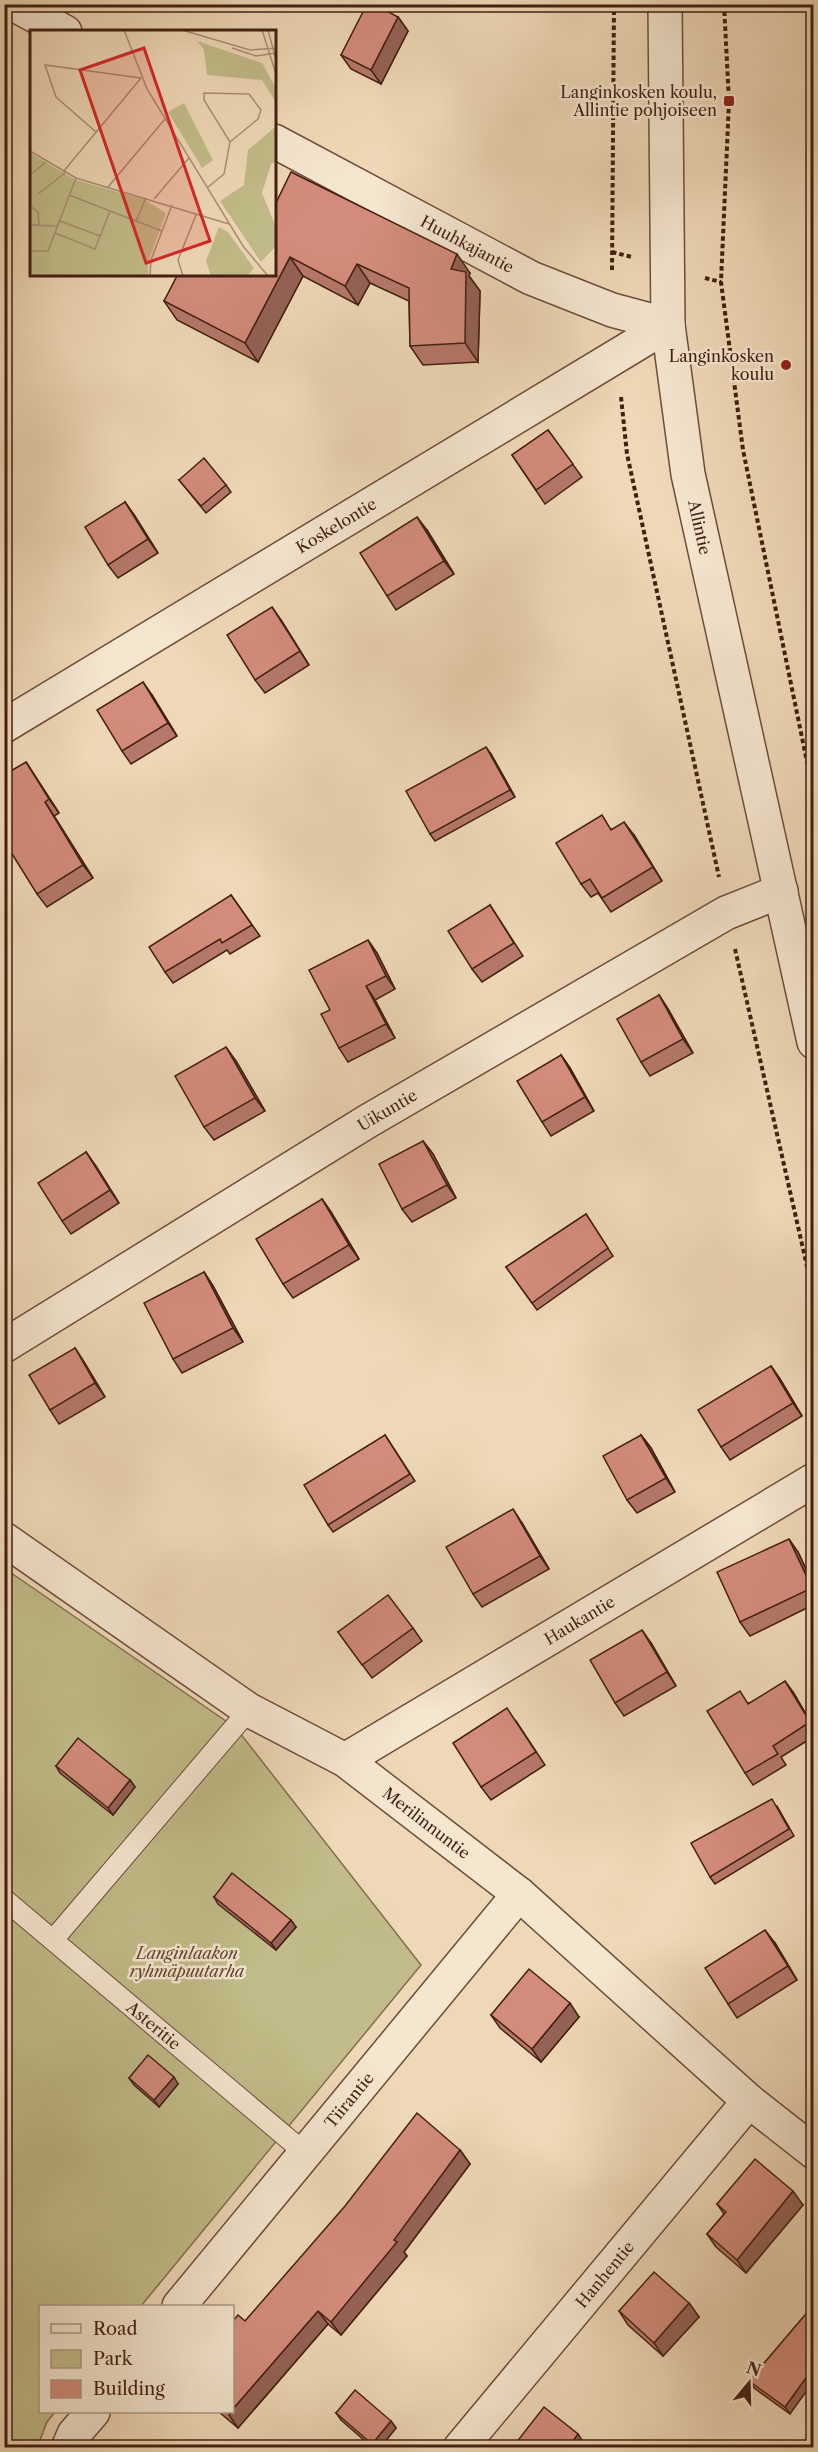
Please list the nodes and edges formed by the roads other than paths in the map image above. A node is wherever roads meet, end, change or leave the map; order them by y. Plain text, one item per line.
1 (13, 4) edge
2 (665, 4) edge
3 (61, 30) edge
4 (276, 142) edge
5 (668, 326) junction
6 (4, 726) edge
7 (781, 891) junction
8 (813, 1042) edge
9 (4, 1346) edge
10 (813, 1480) edge
11 (4, 1539) edge
12 (249, 1710) junction
13 (345, 1760) junction
14 (519, 1894) junction
15 (4, 1899) edge
16 (53, 1940) junction
17 (749, 2100) junction
18 (305, 2152) junction
19 (813, 2152) edge
20 (181, 2305) edge
21 (92, 2413) edge
22 (68, 2448) edge
23 (460, 2448) edge

1 - 3 street
2 - 5 street, Allintie
4 - 5 street, Huuhkajantie
5 - 6 street, Koskelontie
5 - 7 street, Allintie
7 - 8 street, Allintie
7 - 9 street, Uikuntie
10 - 13 street, Haukantie
11 - 12 street, Merilinnuntie
12 - 13 street, Merilinnuntie
12 - 16 lane
13 - 14 street, Merilinnuntie
14 - 17 street, Merilinnuntie
14 - 18 street, Tiirantie
15 - 16 lane, Asteritie
16 - 18 lane, Asteritie
17 - 19 street, Merilinnuntie
17 - 23 street, Hanhentie
18 - 20 street, Tiirantie
21 - 22 street

